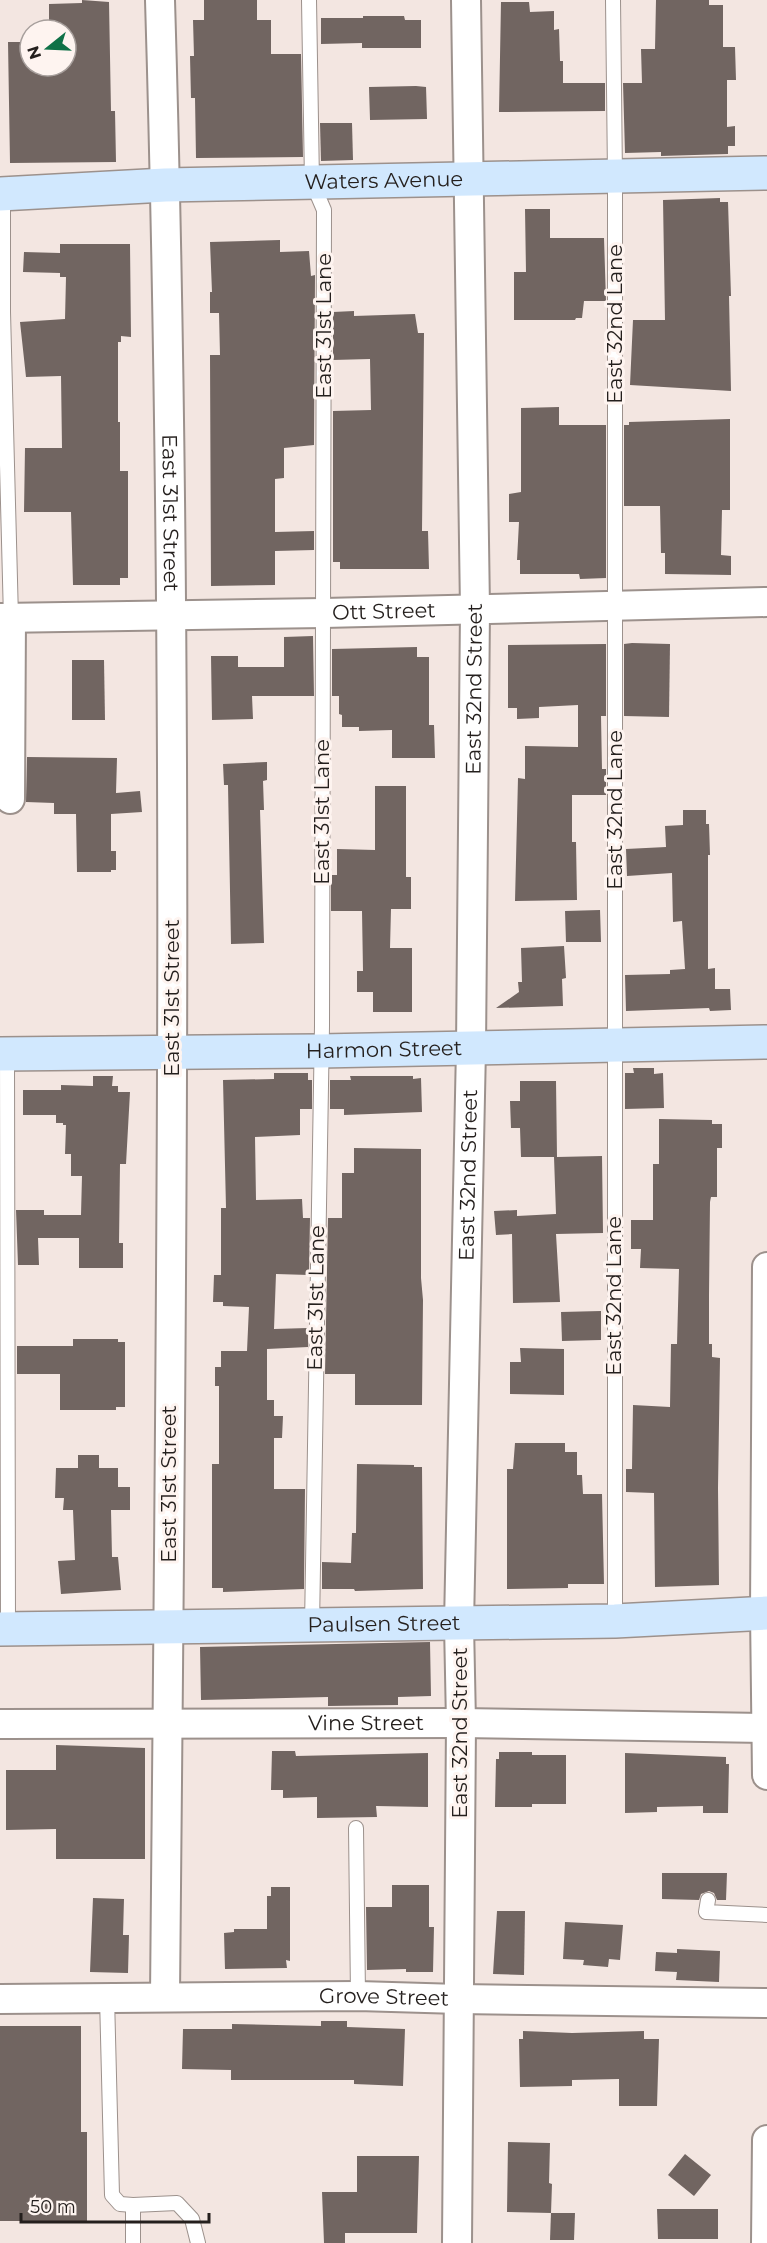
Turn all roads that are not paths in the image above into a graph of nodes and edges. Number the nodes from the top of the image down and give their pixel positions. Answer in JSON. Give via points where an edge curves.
{"nodes":[{"id":1,"x":160,"y":0,"type":"edge"},
{"id":2,"x":309,"y":0,"type":"edge"},
{"id":3,"x":466,"y":0,"type":"edge"},
{"id":4,"x":613,"y":0,"type":"edge"},
{"id":5,"x":767,"y":173,"type":"edge"},
{"id":6,"x":615,"y":176,"type":"junction"},
{"id":7,"x":467,"y":178,"type":"junction"},
{"id":8,"x":312,"y":182,"type":"junction"},
{"id":9,"x":165,"y":185,"type":"junction"},
{"id":10,"x":2,"y":194,"type":"edge"},
{"id":11,"x":767,"y":602,"type":"edge"},
{"id":12,"x":615,"y":606,"type":"junction"},
{"id":13,"x":475,"y":609,"type":"junction"},
{"id":14,"x":324,"y":613,"type":"junction"},
{"id":15,"x":171,"y":615,"type":"junction"},
{"id":16,"x":6,"y":618,"type":"edge"},
{"id":17,"x":10,"y":799,"type":"dead end"},
{"id":18,"x":767,"y":1042,"type":"edge"},
{"id":19,"x":614,"y":1045,"type":"junction"},
{"id":20,"x":471,"y":1048,"type":"junction"},
{"id":21,"x":320,"y":1051,"type":"junction"},
{"id":22,"x":172,"y":1052,"type":"junction"},
{"id":23,"x":3,"y":1054,"type":"edge"},
{"id":24,"x":767,"y":1267,"type":"edge"},
{"id":25,"x":766,"y":1613,"type":"edge"},
{"id":26,"x":615,"y":1621,"type":"junction"},
{"id":27,"x":459,"y":1623,"type":"junction"},
{"id":28,"x":169,"y":1626,"type":"junction"},
{"id":29,"x":312,"y":1626,"type":"junction"},
{"id":30,"x":4,"y":1629,"type":"edge"},
{"id":31,"x":461,"y":1723,"type":"junction"},
{"id":32,"x":0,"y":1724,"type":"edge"},
{"id":33,"x":167,"y":1724,"type":"junction"},
{"id":34,"x":767,"y":1728,"type":"edge"},
{"id":35,"x":767,"y":1775,"type":"edge"},
{"id":36,"x":356,"y":1828,"type":"dead end"},
{"id":37,"x":708,"y":1900,"type":"dead end"},
{"id":38,"x":767,"y":1915,"type":"edge"},
{"id":39,"x":165,"y":1996,"type":"junction"},
{"id":40,"x":358,"y":1996,"type":"junction"},
{"id":41,"x":107,"y":1997,"type":"junction"},
{"id":42,"x":0,"y":1999,"type":"edge"},
{"id":43,"x":459,"y":1999,"type":"junction"},
{"id":44,"x":767,"y":2003,"type":"edge"},
{"id":45,"x":767,"y":2140,"type":"edge"},
{"id":46,"x":133,"y":2205,"type":"junction"},
{"id":47,"x":134,"y":2243,"type":"edge"},
{"id":48,"x":198,"y":2243,"type":"edge"},
{"id":49,"x":457,"y":2243,"type":"edge"},
{"id":50,"x":766,"y":2243,"type":"edge"}],
"edges":[{"from":1,"to":9,"type":"street","name":"East 31st Street"},
{"from":2,"to":8,"type":"lane","name":"East 31st Lane"},
{"from":3,"to":7,"type":"street","name":"East 32nd Street"},
{"from":4,"to":6,"type":"lane","name":"East 32nd Lane"},
{"from":5,"to":6,"type":"main road","name":"Waters Avenue"},
{"from":6,"to":7,"type":"main road","name":"Waters Avenue"},
{"from":6,"to":12,"type":"lane","name":"East 32nd Lane"},
{"from":7,"to":8,"type":"main road","name":"Waters Avenue"},
{"from":7,"to":13,"type":"street","name":"East 32nd Street"},
{"from":8,"to":9,"type":"main road","name":"Waters Avenue"},
{"from":8,"to":14,"type":"lane","name":"East 31st Lane","via":[[324,210]]},
{"from":9,"to":10,"type":"main road","name":"Waters Avenue"},
{"from":9,"to":15,"type":"street","name":"East 31st Street"},
{"from":10,"to":16,"type":"lane"},
{"from":11,"to":12,"type":"street","name":"Ott Street"},
{"from":12,"to":13,"type":"street","name":"Ott Street"},
{"from":12,"to":19,"type":"lane","name":"East 32nd Lane"},
{"from":13,"to":14,"type":"street","name":"Ott Street"},
{"from":13,"to":20,"type":"street","name":"East 32nd Street"},
{"from":14,"to":15,"type":"street","name":"Ott Street"},
{"from":14,"to":21,"type":"lane","name":"East 31st Lane"},
{"from":15,"to":16,"type":"street","name":"Ott Street"},
{"from":15,"to":22,"type":"street","name":"East 31st Street"},
{"from":16,"to":17,"type":"street"},
{"from":18,"to":19,"type":"main road","name":"Harmon Street"},
{"from":19,"to":20,"type":"main road","name":"Harmon Street"},
{"from":19,"to":26,"type":"lane","name":"East 32nd Lane"},
{"from":20,"to":21,"type":"main road","name":"Harmon Street"},
{"from":20,"to":27,"type":"street","name":"East 32nd Street"},
{"from":21,"to":22,"type":"main road","name":"Harmon Street"},
{"from":21,"to":29,"type":"lane","name":"East 31st Lane"},
{"from":22,"to":23,"type":"main road","name":"Harmon Street"},
{"from":22,"to":28,"type":"street","name":"East 31st Street"},
{"from":23,"to":30,"type":"lane"},
{"from":24,"to":25,"type":"street"},
{"from":25,"to":26,"type":"main road","name":"Paulsen Street"},
{"from":25,"to":34,"type":"street"},
{"from":26,"to":27,"type":"main road","name":"Paulsen Street"},
{"from":27,"to":29,"type":"main road","name":"Paulsen Street"},
{"from":27,"to":31,"type":"street","name":"East 32nd Street"},
{"from":28,"to":29,"type":"main road","name":"Paulsen Street"},
{"from":28,"to":30,"type":"main road","name":"Paulsen Street"},
{"from":28,"to":33,"type":"street","name":"East 31st Street"},
{"from":31,"to":33,"type":"street","name":"Vine Street"},
{"from":31,"to":34,"type":"street","name":"Vine Street"},
{"from":31,"to":43,"type":"street","name":"East 32nd Street"},
{"from":32,"to":33,"type":"street","name":"Vine Street"},
{"from":33,"to":39,"type":"street","name":"East 31st Street"},
{"from":34,"to":35,"type":"street"},
{"from":36,"to":40,"type":"lane"},
{"from":37,"to":38,"type":"lane","via":[[706,1912]]},
{"from":39,"to":40,"type":"street","name":"Grove Street"},
{"from":39,"to":41,"type":"street","name":"Grove Street"},
{"from":40,"to":43,"type":"street","name":"Grove Street"},
{"from":41,"to":42,"type":"street","name":"Grove Street"},
{"from":41,"to":46,"type":"lane","via":[[112,2195],[120,2204]]},
{"from":43,"to":44,"type":"street","name":"Grove Street"},
{"from":43,"to":49,"type":"street","name":"East 32nd Street"},
{"from":45,"to":50,"type":"street"},
{"from":46,"to":47,"type":"lane"},
{"from":46,"to":48,"type":"lane","via":[[177,2203],[192,2219]]}]}
